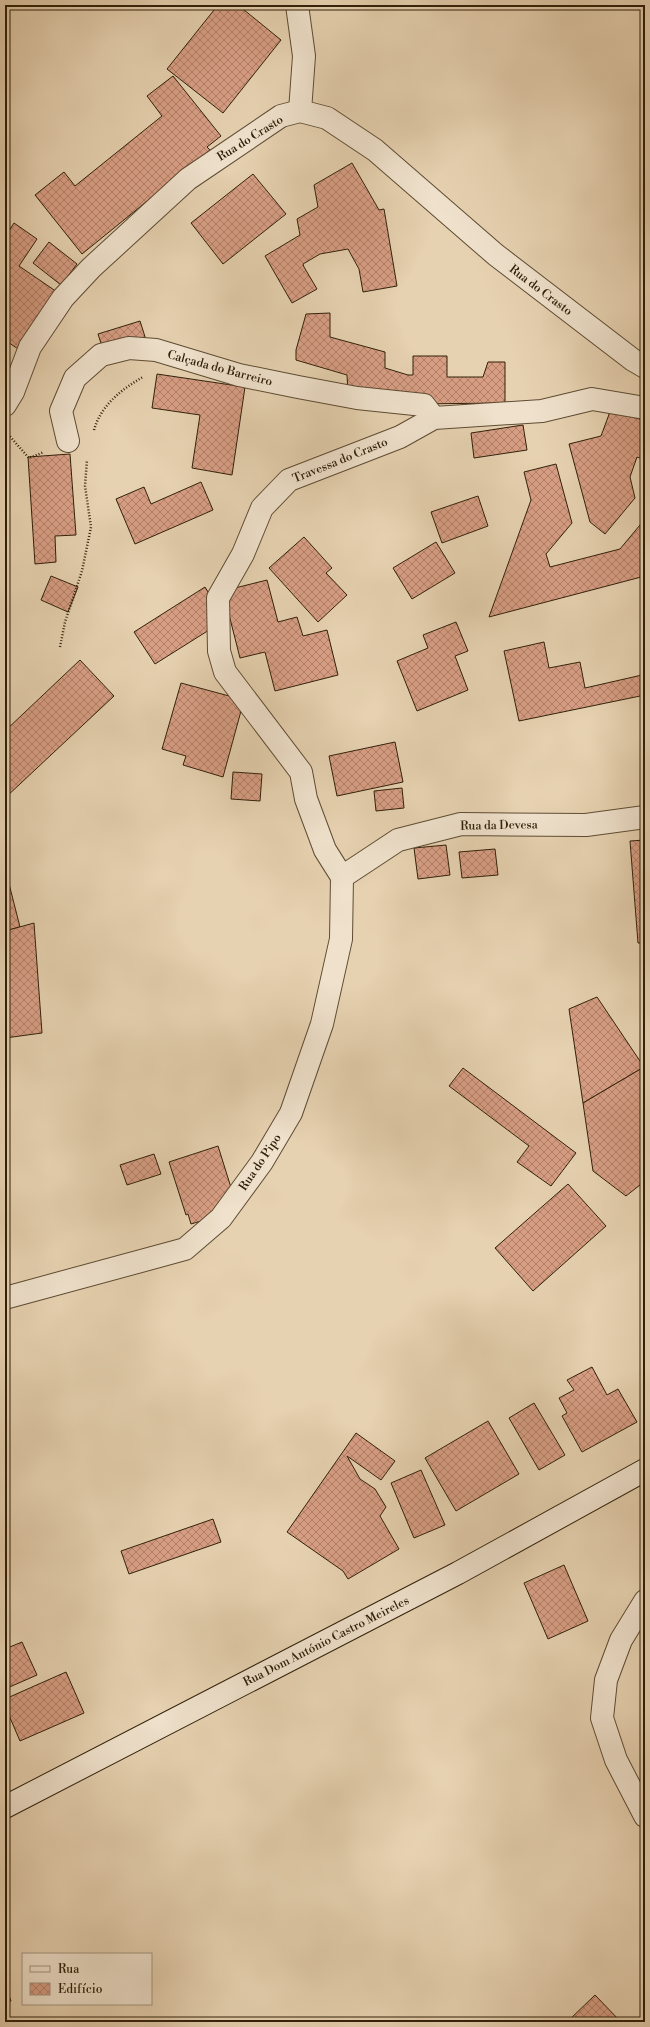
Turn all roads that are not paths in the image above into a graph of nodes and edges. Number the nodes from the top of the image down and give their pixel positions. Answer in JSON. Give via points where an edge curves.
{"nodes":[{"id":1,"x":297,"y":5,"type":"edge"},
{"id":2,"x":300,"y":111,"type":"junction"},
{"id":3,"x":645,"y":367,"type":"edge"},
{"id":4,"x":5,"y":405,"type":"edge"},
{"id":5,"x":645,"y":408,"type":"edge"},
{"id":6,"x":434,"y":418,"type":"junction"},
{"id":7,"x":68,"y":441,"type":"road end"},
{"id":8,"x":645,"y":817,"type":"edge"},
{"id":9,"x":342,"y":876,"type":"junction"},
{"id":10,"x":5,"y":1298,"type":"edge"},
{"id":11,"x":645,"y":1470,"type":"edge"},
{"id":12,"x":645,"y":1601,"type":"edge"},
{"id":13,"x":5,"y":1807,"type":"edge"},
{"id":14,"x":645,"y":1816,"type":"edge"}],
"edges":[{"from":1,"to":2,"type":"street","via":[[304,56]]},
{"from":2,"to":3,"type":"street","name":"Rua do Crasto","via":[[327,118],[375,150],[496,256]]},
{"from":2,"to":4,"type":"street","name":"Rua do Crasto","via":[[281,116],[188,178],[91,268],[63,298],[30,347],[13,392]]},
{"from":5,"to":6,"type":"street","name":"Travessa do Crasto","via":[[592,399],[542,411]]},
{"from":6,"to":7,"type":"street","name":"Calçada do Barreiro","via":[[424,405],[357,398],[239,376],[156,350],[129,348],[101,355],[75,378],[62,411]]},
{"from":6,"to":9,"type":"street","name":"Travessa do Crasto","via":[[400,437],[289,480],[262,508],[243,554],[218,598],[219,651],[225,672],[301,772],[306,799],[325,850]]},
{"from":8,"to":9,"type":"street","name":"Rua da Devesa","via":[[586,825],[460,824],[398,840]]},
{"from":9,"to":10,"type":"street","name":"Rua do Pipo","via":[[341,939],[322,1024],[292,1112],[262,1162],[221,1218],[185,1249]]},
{"from":11,"to":13,"type":"street","name":"Rua Dom António Castro Meireles","via":[[458,1573]]},
{"from":12,"to":14,"type":"street","via":[[620,1640],[606,1680],[602,1718],[616,1760]]}]}
